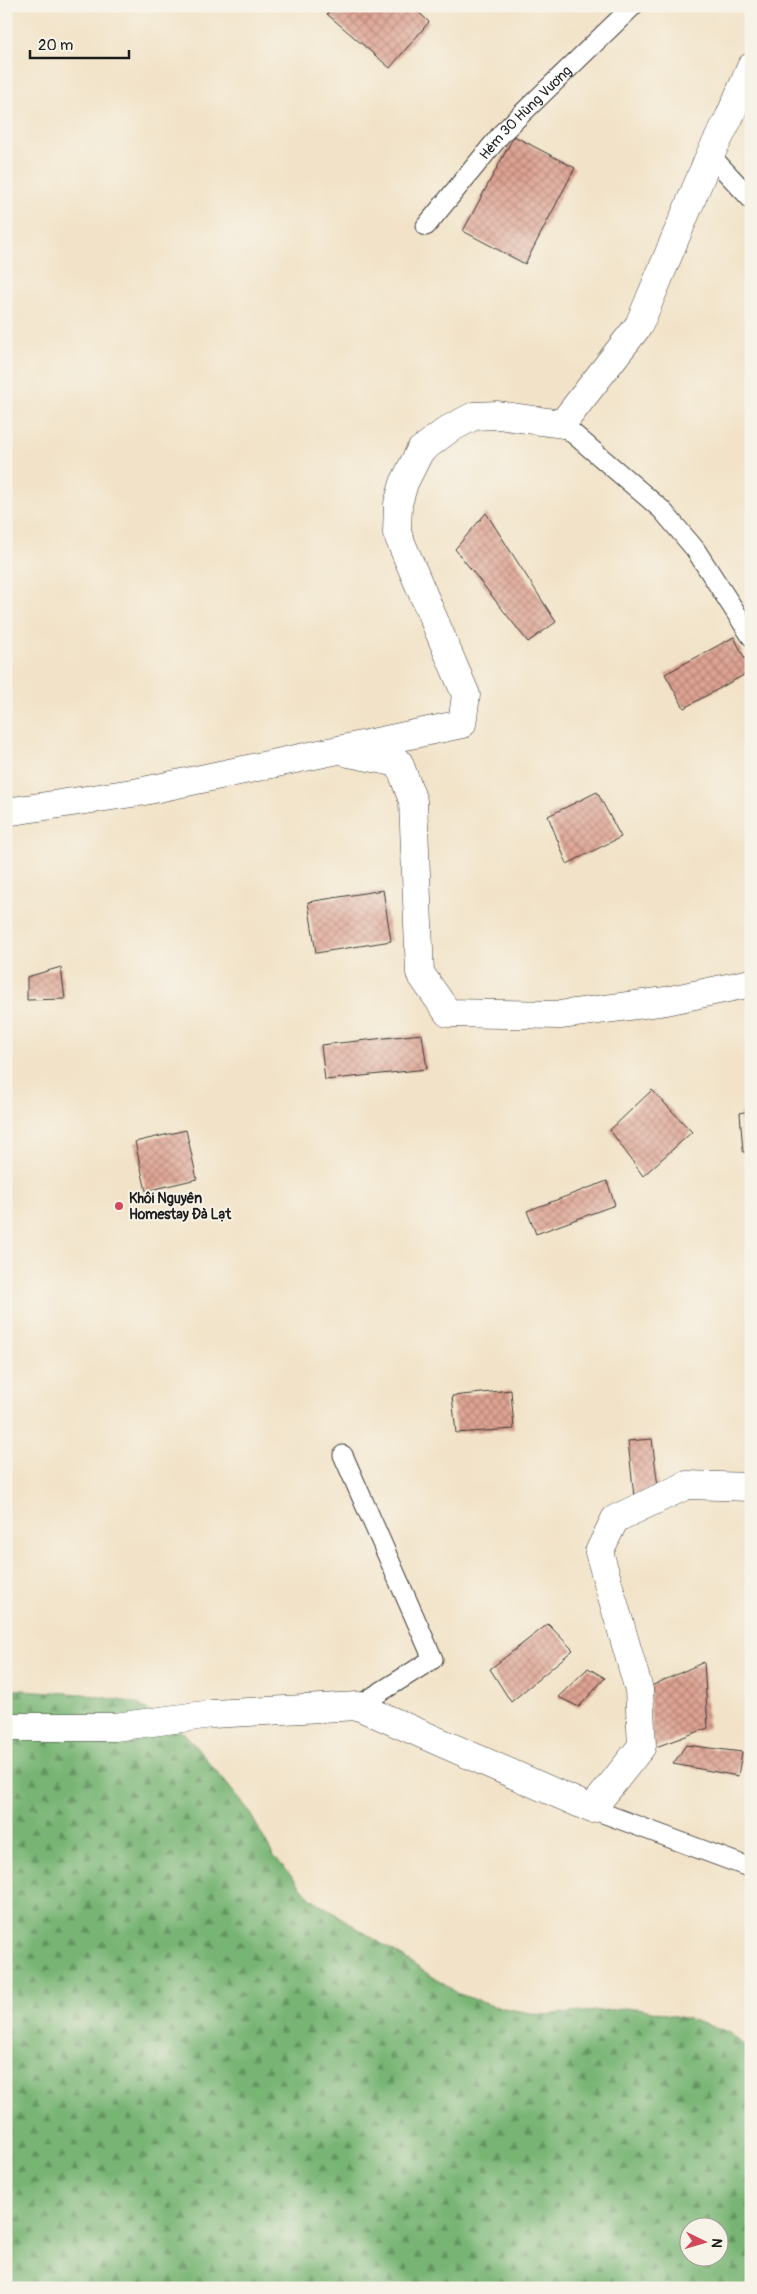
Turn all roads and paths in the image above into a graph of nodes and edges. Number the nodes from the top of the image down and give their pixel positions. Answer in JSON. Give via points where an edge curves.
{"nodes":[{"id":1,"x":633,"y":6,"type":"edge"},
{"id":2,"x":751,"y":67,"type":"edge"},
{"id":3,"x":710,"y":155,"type":"junction"},
{"id":4,"x":751,"y":199,"type":"edge"},
{"id":5,"x":426,"y":226,"type":"dead end"},
{"id":6,"x":562,"y":424,"type":"junction"},
{"id":7,"x":751,"y":636,"type":"edge"},
{"id":8,"x":336,"y":751,"type":"junction"},
{"id":9,"x":6,"y":812,"type":"edge"},
{"id":10,"x":751,"y":983,"type":"edge"},
{"id":11,"x":343,"y":1455,"type":"dead end"},
{"id":12,"x":751,"y":1487,"type":"edge"},
{"id":13,"x":358,"y":1706,"type":"junction"},
{"id":14,"x":6,"y":1727,"type":"edge"},
{"id":15,"x":592,"y":1809,"type":"junction"},
{"id":16,"x":751,"y":1868,"type":"edge"}],
"edges":[{"from":1,"to":5,"type":"lane","name":"Hẻm 30 Hùng Vương","via":[[503,132]]},
{"from":2,"to":3,"type":"street"},
{"from":3,"to":4,"type":"lane"},
{"from":3,"to":6,"type":"street","via":[[639,326]]},
{"from":6,"to":7,"type":"lane","via":[[662,510],[695,549]]},
{"from":6,"to":8,"type":"street","via":[[498,415],[474,416],[449,428],[420,451],[404,483],[398,504],[397,533],[466,695],[462,724]]},
{"from":8,"to":9,"type":"street","via":[[139,792]]},
{"from":8,"to":10,"type":"street","via":[[399,763],[413,800],[420,972],[448,1013],[560,1015],[666,1000]]},
{"from":11,"to":13,"type":"lane","via":[[433,1659]]},
{"from":12,"to":15,"type":"street","via":[[687,1485],[615,1519],[599,1552],[639,1690],[642,1746]]},
{"from":13,"to":14,"type":"street","via":[[212,1714],[115,1727]]},
{"from":13,"to":15,"type":"street"},
{"from":15,"to":16,"type":"lane"}]}
